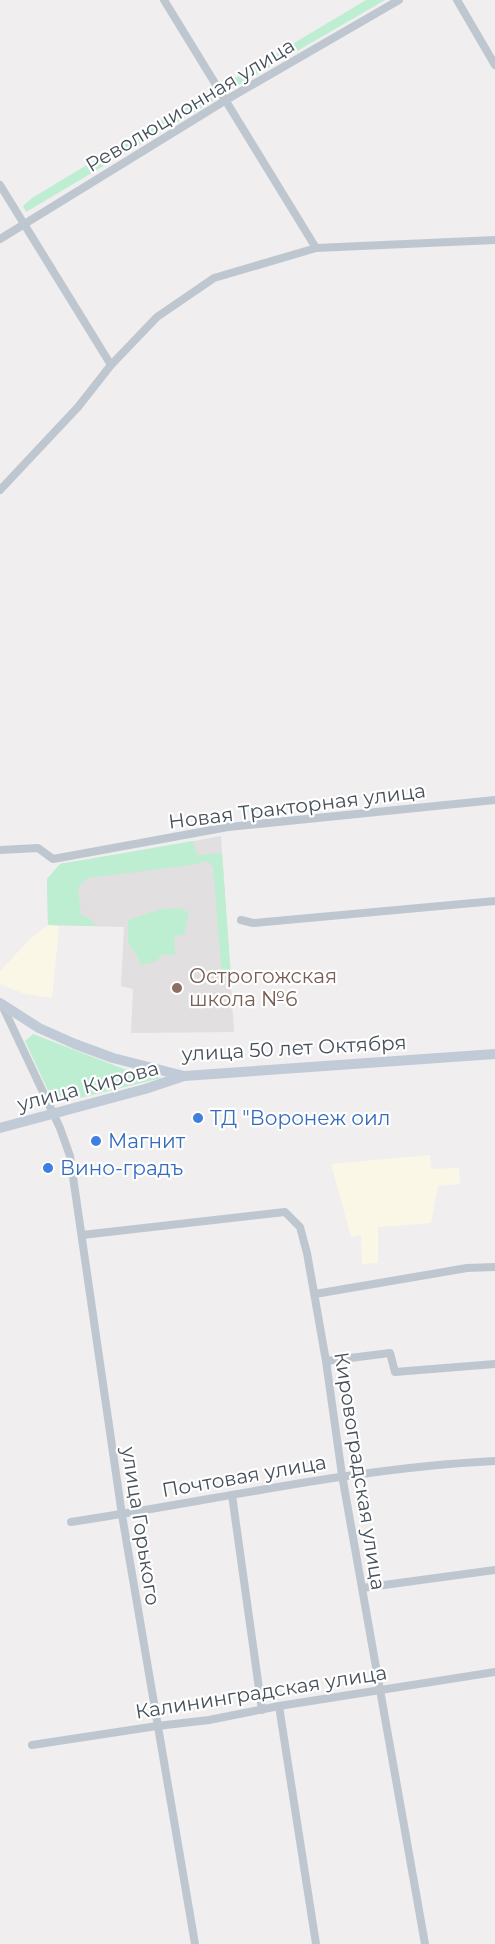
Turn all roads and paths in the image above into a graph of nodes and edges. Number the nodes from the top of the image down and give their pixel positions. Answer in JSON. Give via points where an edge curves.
{"nodes":[{"id":1,"x":164,"y":0,"type":"edge"},
{"id":2,"x":399,"y":0,"type":"edge"},
{"id":3,"x":457,"y":0,"type":"edge"},
{"id":4,"x":495,"y":65,"type":"edge"},
{"id":5,"x":226,"y":100,"type":"junction"},
{"id":6,"x":0,"y":185,"type":"edge"},
{"id":7,"x":24,"y":225,"type":"junction"},
{"id":8,"x":0,"y":239,"type":"edge"},
{"id":9,"x":495,"y":240,"type":"edge"},
{"id":10,"x":316,"y":248,"type":"junction"},
{"id":11,"x":111,"y":364,"type":"junction"},
{"id":12,"x":0,"y":490,"type":"edge"},
{"id":13,"x":495,"y":800,"type":"edge"},
{"id":14,"x":0,"y":850,"type":"edge"},
{"id":15,"x":495,"y":902,"type":"edge"},
{"id":16,"x":241,"y":920,"type":"dead end"},
{"id":17,"x":1,"y":1004,"type":"edge"},
{"id":18,"x":495,"y":1054,"type":"edge"},
{"id":19,"x":184,"y":1076,"type":"junction"},
{"id":20,"x":52,"y":1114,"type":"junction"},
{"id":21,"x":0,"y":1128,"type":"edge"},
{"id":22,"x":82,"y":1235,"type":"junction"},
{"id":23,"x":495,"y":1267,"type":"edge"},
{"id":24,"x":315,"y":1294,"type":"junction"},
{"id":25,"x":326,"y":1361,"type":"junction"},
{"id":26,"x":495,"y":1364,"type":"edge"},
{"id":27,"x":495,"y":1461,"type":"edge"},
{"id":28,"x":342,"y":1475,"type":"junction"},
{"id":29,"x":232,"y":1495,"type":"junction"},
{"id":30,"x":122,"y":1515,"type":"junction"},
{"id":31,"x":70,"y":1522,"type":"dead end"},
{"id":32,"x":495,"y":1570,"type":"edge"},
{"id":33,"x":362,"y":1588,"type":"junction"},
{"id":34,"x":495,"y":1672,"type":"edge"},
{"id":35,"x":379,"y":1690,"type":"junction"},
{"id":36,"x":279,"y":1706,"type":"junction"},
{"id":37,"x":262,"y":1710,"type":"junction"},
{"id":38,"x":158,"y":1726,"type":"junction"},
{"id":39,"x":33,"y":1744,"type":"dead end"},
{"id":40,"x":195,"y":1944,"type":"edge"},
{"id":41,"x":316,"y":1944,"type":"edge"},
{"id":42,"x":425,"y":1944,"type":"edge"}],
"edges":[{"from":1,"to":5,"type":"street"},
{"from":2,"to":5,"type":"street","name":"Революционная улица"},
{"from":3,"to":4,"type":"street"},
{"from":5,"to":7,"type":"street","name":"Революционная улица"},
{"from":5,"to":10,"type":"street"},
{"from":6,"to":7,"type":"street"},
{"from":7,"to":8,"type":"street","name":"Революционная улица"},
{"from":7,"to":11,"type":"street"},
{"from":9,"to":10,"type":"street"},
{"from":10,"to":11,"type":"street","via":[[214,278],[157,317]]},
{"from":11,"to":12,"type":"street","via":[[78,407]]},
{"from":13,"to":14,"type":"street","name":"Новая Тракторная улица","via":[[228,827],[53,859],[38,849]]},
{"from":15,"to":16,"type":"street","via":[[253,923]]},
{"from":17,"to":19,"type":"main road","name":"улица 50 лет Октября","via":[[39,1028],[75,1044]]},
{"from":17,"to":20,"type":"street","name":"улица 50 лет Октября"},
{"from":18,"to":19,"type":"main road","name":"улица 50 лет Октября"},
{"from":19,"to":20,"type":"main road","name":"улица Кирова"},
{"from":20,"to":21,"type":"main road","name":"улица Кирова"},
{"from":20,"to":22,"type":"street","name":"улица Горького","via":[[70,1156]]},
{"from":22,"to":24,"type":"street","name":"Кировоградская улица","via":[[285,1212],[300,1227]]},
{"from":22,"to":30,"type":"street","name":"улица Горького"},
{"from":23,"to":24,"type":"street","via":[[467,1268]]},
{"from":24,"to":25,"type":"street","name":"Кировоградская улица"},
{"from":25,"to":26,"type":"street","via":[[390,1353],[395,1372]]},
{"from":25,"to":28,"type":"street","name":"Кировоградская улица"},
{"from":27,"to":28,"type":"street","name":"Почтовая улица"},
{"from":28,"to":29,"type":"street","name":"Почтовая улица"},
{"from":28,"to":33,"type":"street","name":"Кировоградская улица"},
{"from":29,"to":30,"type":"street","name":"Почтовая улица"},
{"from":29,"to":37,"type":"street"},
{"from":30,"to":31,"type":"street","name":"Почтовая улица"},
{"from":30,"to":38,"type":"street","name":"улица Горького"},
{"from":32,"to":33,"type":"street"},
{"from":33,"to":35,"type":"street","name":"Кировоградская улица"},
{"from":34,"to":35,"type":"street","name":"Калининградская улица"},
{"from":35,"to":36,"type":"street","name":"Калининградская улица"},
{"from":35,"to":42,"type":"street","name":"Кировоградская улица"},
{"from":36,"to":37,"type":"street","name":"Калининградская улица"},
{"from":36,"to":41,"type":"street"},
{"from":37,"to":38,"type":"street","name":"Калининградская улица"},
{"from":38,"to":39,"type":"street","name":"Калининградская улица"},
{"from":38,"to":40,"type":"street","name":"улица Горького"}]}
